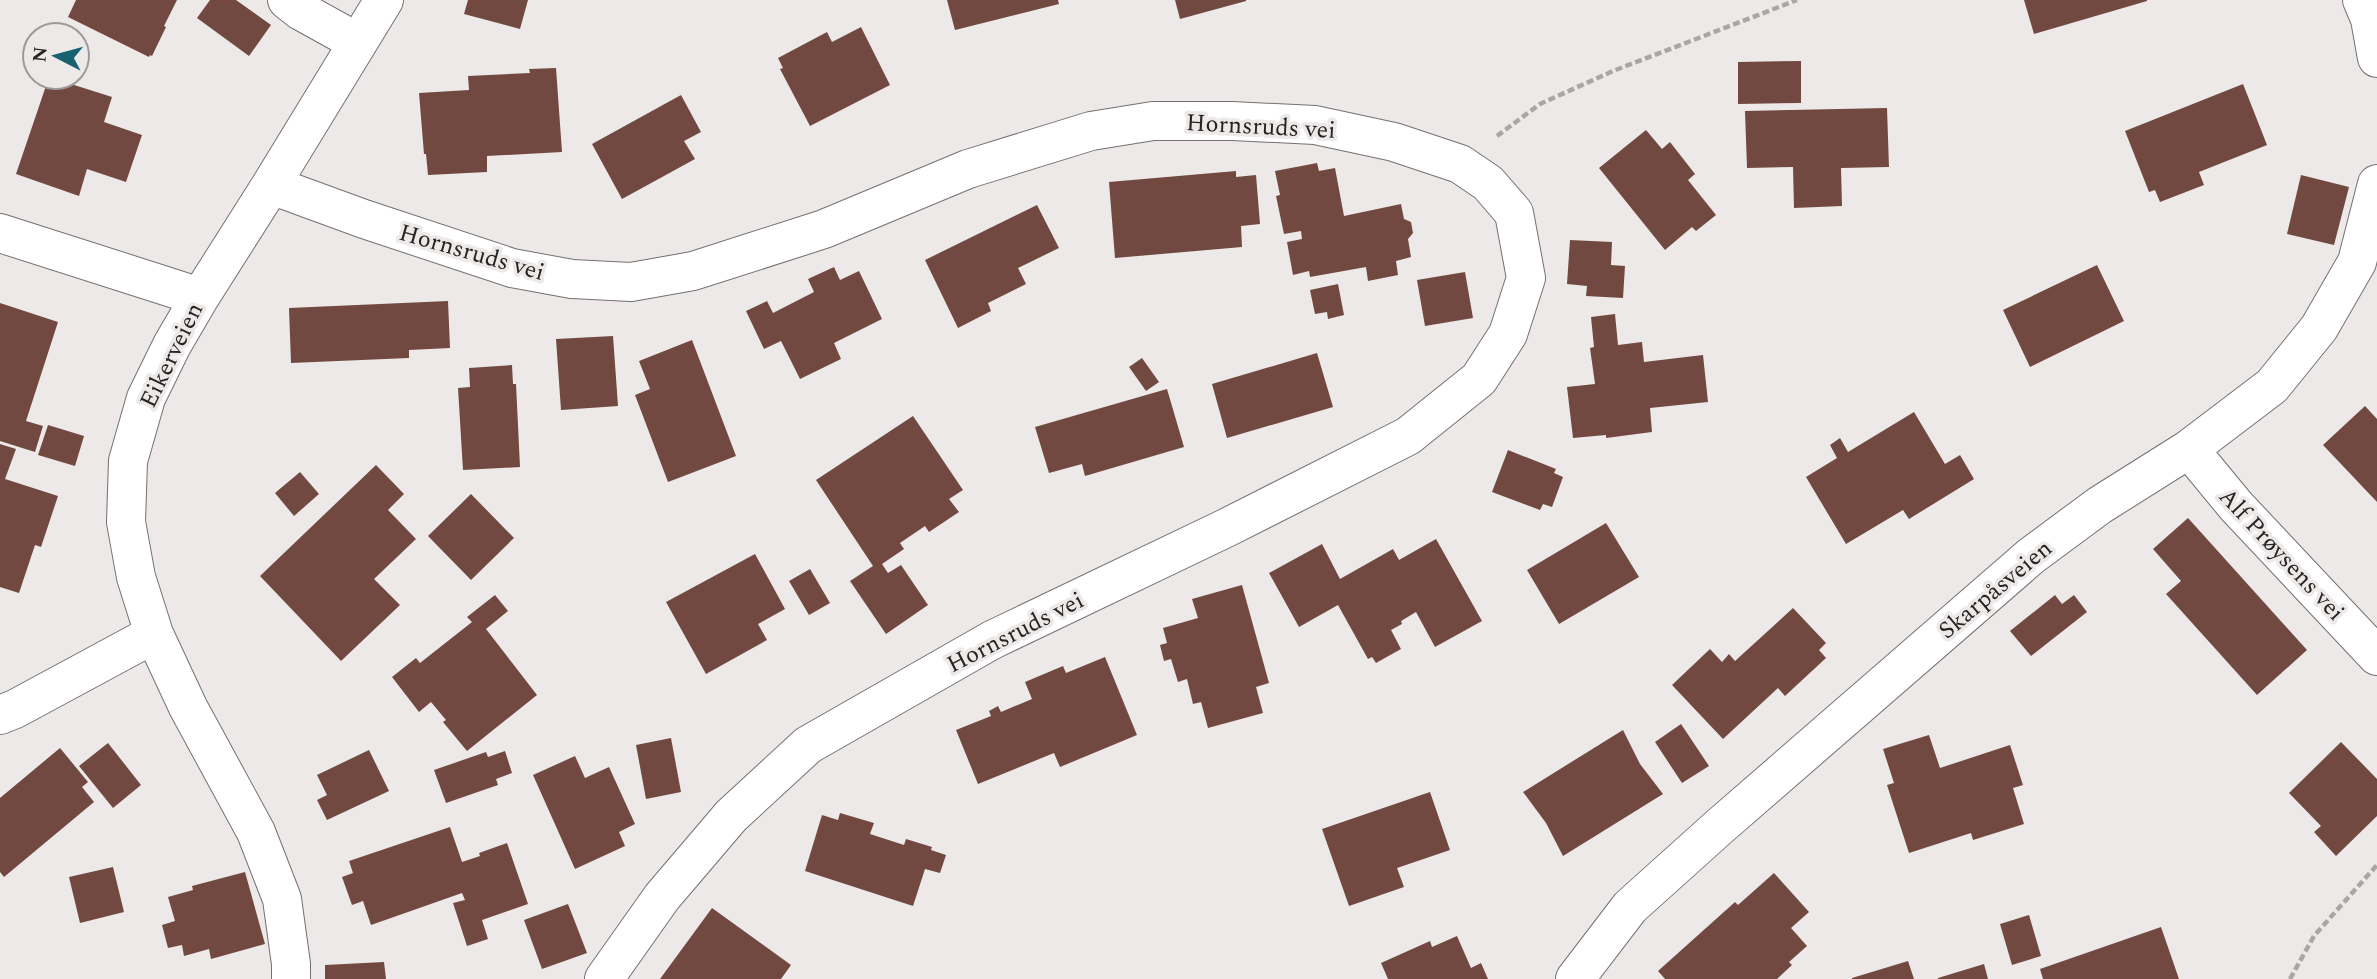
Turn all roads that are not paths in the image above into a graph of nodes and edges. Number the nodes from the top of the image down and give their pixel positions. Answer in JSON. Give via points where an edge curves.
{"nodes":[{"id":1,"x":287,"y":0,"type":"edge"},
{"id":2,"x":384,"y":0,"type":"edge"},
{"id":3,"x":2362,"y":0,"type":"edge"},
{"id":4,"x":357,"y":43,"type":"junction"},
{"id":5,"x":2377,"y":58,"type":"edge"},
{"id":6,"x":2377,"y":184,"type":"edge"},
{"id":7,"x":271,"y":185,"type":"junction"},
{"id":8,"x":0,"y":233,"type":"edge"},
{"id":9,"x":200,"y":297,"type":"junction"},
{"id":10,"x":2189,"y":449,"type":"junction"},
{"id":11,"x":154,"y":634,"type":"junction"},
{"id":12,"x":2377,"y":656,"type":"edge"},
{"id":13,"x":0,"y":715,"type":"edge"},
{"id":14,"x":291,"y":979,"type":"edge"},
{"id":15,"x":604,"y":979,"type":"edge"},
{"id":16,"x":1575,"y":979,"type":"edge"}],
"edges":[{"from":1,"to":4,"type":"street"},
{"from":2,"to":4,"type":"street","name":"Eikerveien"},
{"from":3,"to":5,"type":"street"},
{"from":4,"to":7,"type":"street","name":"Eikerveien"},
{"from":6,"to":10,"type":"street","name":"Skarpåsveien","via":[[2357,262],[2319,328],[2273,386]]},
{"from":7,"to":9,"type":"street","name":"Eikerveien"},
{"from":7,"to":15,"type":"street","name":"Hornsruds vei","via":[[512,268],[572,279],[631,282],[693,271],[824,229],[968,169],[1091,131],[1153,121],[1315,125],[1394,142],[1460,164],[1488,183],[1514,213],[1526,278],[1508,334],[1479,379],[1408,436],[992,640],[808,745],[731,816],[662,897]]},
{"from":8,"to":9,"type":"street"},
{"from":9,"to":11,"type":"street","name":"Eikerveien","via":[[145,398],[128,461],[126,522],[136,577]]},
{"from":10,"to":12,"type":"street","name":"Alf Prøysens vei","via":[[2235,506]]},
{"from":10,"to":16,"type":"street","name":"Skarpåsveien","via":[[2100,505],[2031,556],[1630,907]]},
{"from":11,"to":13,"type":"street"},
{"from":11,"to":14,"type":"street","name":"Eikerveien","via":[[256,832],[282,899]]}]}
